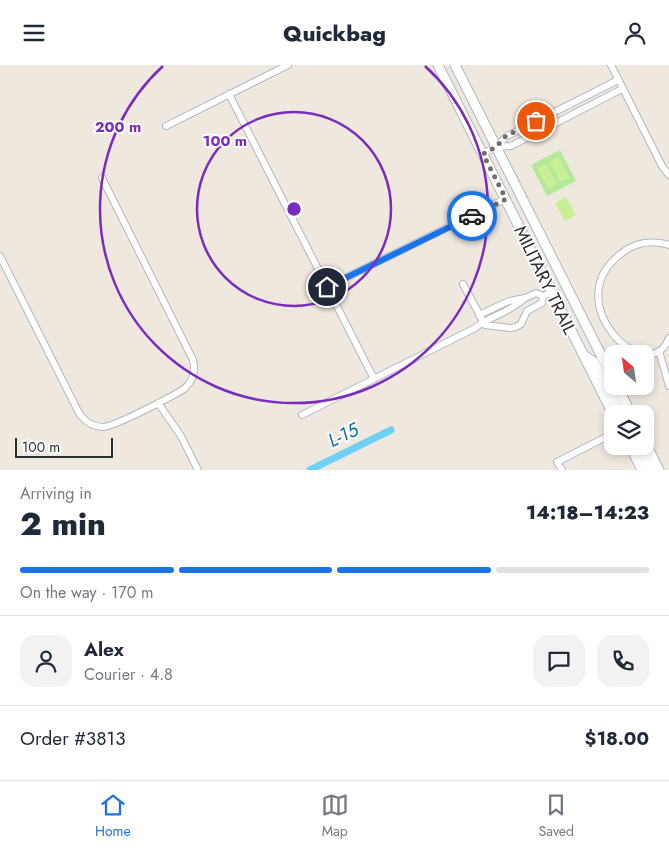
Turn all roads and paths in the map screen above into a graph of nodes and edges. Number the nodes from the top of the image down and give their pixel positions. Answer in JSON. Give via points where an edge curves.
{"nodes":[{"id":1,"x":288,"y":65,"type":"edge"},
{"id":2,"x":438,"y":65,"type":"edge"},
{"id":3,"x":455,"y":65,"type":"edge"},
{"id":4,"x":611,"y":65,"type":"edge"},
{"id":5,"x":618,"y":80,"type":"junction"},
{"id":6,"x":622,"y":89,"type":"junction"},
{"id":7,"x":229,"y":94,"type":"junction"},
{"id":8,"x":166,"y":126,"type":"dead end"},
{"id":9,"x":496,"y":147,"type":"junction"},
{"id":10,"x":483,"y":154,"type":"junction"},
{"id":11,"x":669,"y":175,"type":"edge"},
{"id":12,"x":102,"y":178,"type":"dead end"},
{"id":13,"x":506,"y":199,"type":"junction"},
{"id":14,"x":669,"y":244,"type":"edge"},
{"id":15,"x":0,"y":256,"type":"edge"},
{"id":16,"x":463,"y":283,"type":"dead end"},
{"id":17,"x":327,"y":287,"type":"junction"},
{"id":18,"x":547,"y":294,"type":"junction"},
{"id":19,"x":497,"y":311,"type":"junction"},
{"id":20,"x":481,"y":318,"type":"junction"},
{"id":21,"x":500,"y":327,"type":"junction"},
{"id":22,"x":669,"y":338,"type":"edge"},
{"id":23,"x":659,"y":351,"type":"junction"},
{"id":24,"x":583,"y":354,"type":"junction"},
{"id":25,"x":604,"y":361,"type":"edge"},
{"id":26,"x":374,"y":379,"type":"junction"},
{"id":27,"x":669,"y":386,"type":"edge"},
{"id":28,"x":158,"y":403,"type":"junction"},
{"id":29,"x":609,"y":405,"type":"edge"},
{"id":30,"x":616,"y":405,"type":"edge"},
{"id":31,"x":302,"y":415,"type":"dead end"},
{"id":32,"x":604,"y":438,"type":"edge"},
{"id":33,"x":634,"y":455,"type":"edge"},
{"id":34,"x":644,"y":455,"type":"edge"},
{"id":35,"x":652,"y":455,"type":"edge"},
{"id":36,"x":198,"y":470,"type":"edge"},
{"id":37,"x":562,"y":470,"type":"edge"},
{"id":38,"x":642,"y":470,"type":"edge"},
{"id":39,"x":652,"y":470,"type":"edge"},
{"id":40,"x":659,"y":470,"type":"edge"}],
"edges":[{"from":1,"to":7,"type":"street"},
{"from":2,"to":10,"type":"main road","name":"MILITARY TRAIL"},
{"from":3,"to":9,"type":"main road","name":"MILITARY TRAIL"},
{"from":4,"to":5,"type":"street"},
{"from":5,"to":6,"type":"street"},
{"from":5,"to":9,"type":"street","via":[[506,136]]},
{"from":6,"to":9,"type":"street","via":[[511,146]]},
{"from":6,"to":11,"type":"street"},
{"from":7,"to":8,"type":"street"},
{"from":7,"to":17,"type":"street"},
{"from":9,"to":10,"type":"street"},
{"from":9,"to":25,"type":"main road","name":"MILITARY TRAIL"},
{"from":10,"to":13,"type":"main road","name":"MILITARY TRAIL"},
{"from":12,"to":28,"type":"street","via":[[193,359],[194,374],[187,386]]},
{"from":13,"to":17,"type":"street"},
{"from":13,"to":18,"type":"main road","name":"MILITARY TRAIL"},
{"from":14,"to":23,"type":"street","via":[[647,242],[620,254],[603,276],[599,294],[605,325],[617,339],[641,353]]},
{"from":15,"to":28,"type":"street","via":[[83,419],[95,426],[109,426]]},
{"from":16,"to":20,"type":"street"},
{"from":17,"to":26,"type":"street"},
{"from":18,"to":19,"type":"street","via":[[536,293]]},
{"from":18,"to":21,"type":"street","via":[[542,303],[527,311],[516,327]]},
{"from":18,"to":24,"type":"main road","name":"MILITARY TRAIL"},
{"from":19,"to":20,"type":"street"},
{"from":19,"to":21,"type":"street"},
{"from":20,"to":21,"type":"street","via":[[484,325]]},
{"from":20,"to":26,"type":"street","via":[[474,328]]},
{"from":22,"to":23,"type":"street"},
{"from":23,"to":27,"type":"street"},
{"from":24,"to":29,"type":"main road","name":"MILITARY TRAIL"},
{"from":24,"to":30,"type":"main road","via":[[594,362]]},
{"from":26,"to":31,"type":"street"},
{"from":28,"to":36,"type":"street","via":[[181,436]]},
{"from":32,"to":37,"type":"street","via":[[558,461]]},
{"from":33,"to":38,"type":"main road"},
{"from":34,"to":39,"type":"main road"},
{"from":35,"to":40,"type":"main road"}]}
